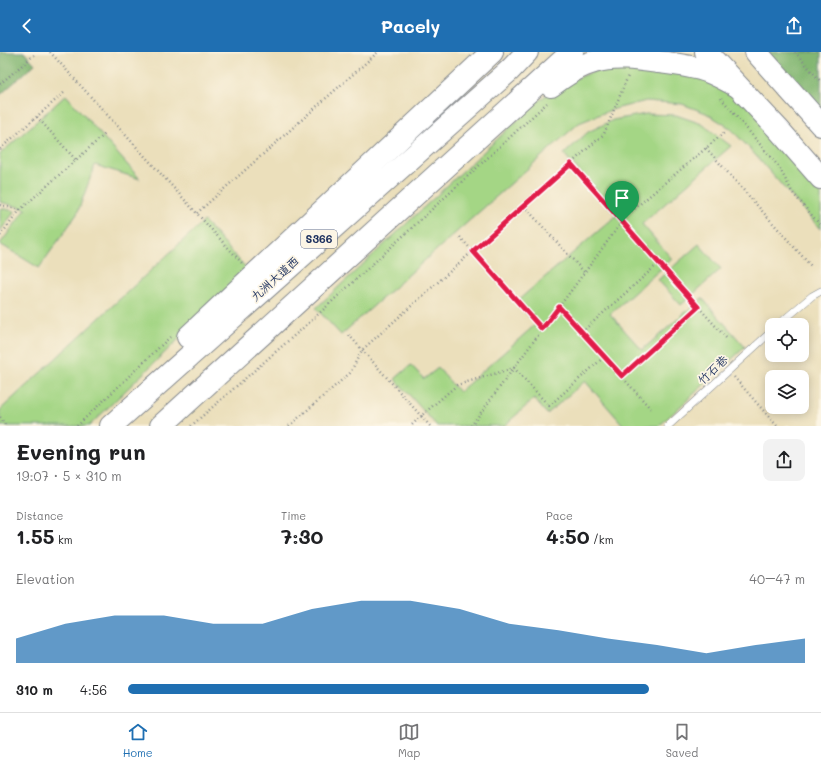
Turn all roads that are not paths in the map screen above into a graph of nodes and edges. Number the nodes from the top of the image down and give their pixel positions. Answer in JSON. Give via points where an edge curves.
{"nodes":[{"id":1,"x":492,"y":52,"type":"edge"},
{"id":2,"x":527,"y":52,"type":"edge"},
{"id":3,"x":552,"y":52,"type":"edge"},
{"id":4,"x":706,"y":52,"type":"edge"},
{"id":5,"x":756,"y":52,"type":"edge"},
{"id":6,"x":766,"y":52,"type":"edge"},
{"id":7,"x":577,"y":54,"type":"edge"},
{"id":8,"x":776,"y":74,"type":"junction"},
{"id":9,"x":727,"y":90,"type":"junction"},
{"id":10,"x":545,"y":97,"type":"junction"},
{"id":11,"x":805,"y":106,"type":"junction"},
{"id":12,"x":821,"y":125,"type":"edge"},
{"id":13,"x":780,"y":130,"type":"junction"},
{"id":14,"x":821,"y":178,"type":"edge"},
{"id":15,"x":821,"y":291,"type":"edge"},
{"id":16,"x":786,"y":318,"type":"edge"},
{"id":17,"x":765,"y":337,"type":"edge"},
{"id":18,"x":96,"y":426,"type":"edge"},
{"id":19,"x":111,"y":426,"type":"edge"},
{"id":20,"x":151,"y":426,"type":"edge"},
{"id":21,"x":161,"y":426,"type":"edge"},
{"id":22,"x":173,"y":426,"type":"edge"},
{"id":23,"x":668,"y":426,"type":"edge"}],
"edges":[{"from":1,"to":18,"type":"main road"},
{"from":2,"to":19,"type":"main road","name":"九洲大道西","number":"S366","via":[[510,70]]},
{"from":3,"to":20,"type":"main road","name":"九洲大道西","number":"S366","via":[[256,325]]},
{"from":4,"to":9,"type":"main road"},
{"from":5,"to":8,"type":"main road"},
{"from":6,"to":8,"type":"main road"},
{"from":7,"to":10,"type":"main road"},
{"from":7,"to":21,"type":"main road"},
{"from":8,"to":11,"type":"main road"},
{"from":9,"to":10,"type":"main road","via":[[722,77],[709,72],[680,65],[619,58],[592,62],[578,68],[565,75]]},
{"from":9,"to":13,"type":"main road"},
{"from":10,"to":22,"type":"main road"},
{"from":11,"to":12,"type":"main road"},
{"from":11,"to":13,"type":"main road"},
{"from":13,"to":14,"type":"main road"},
{"from":15,"to":16,"type":"lane"},
{"from":17,"to":23,"type":"lane","name":"竹石巷"}]}
